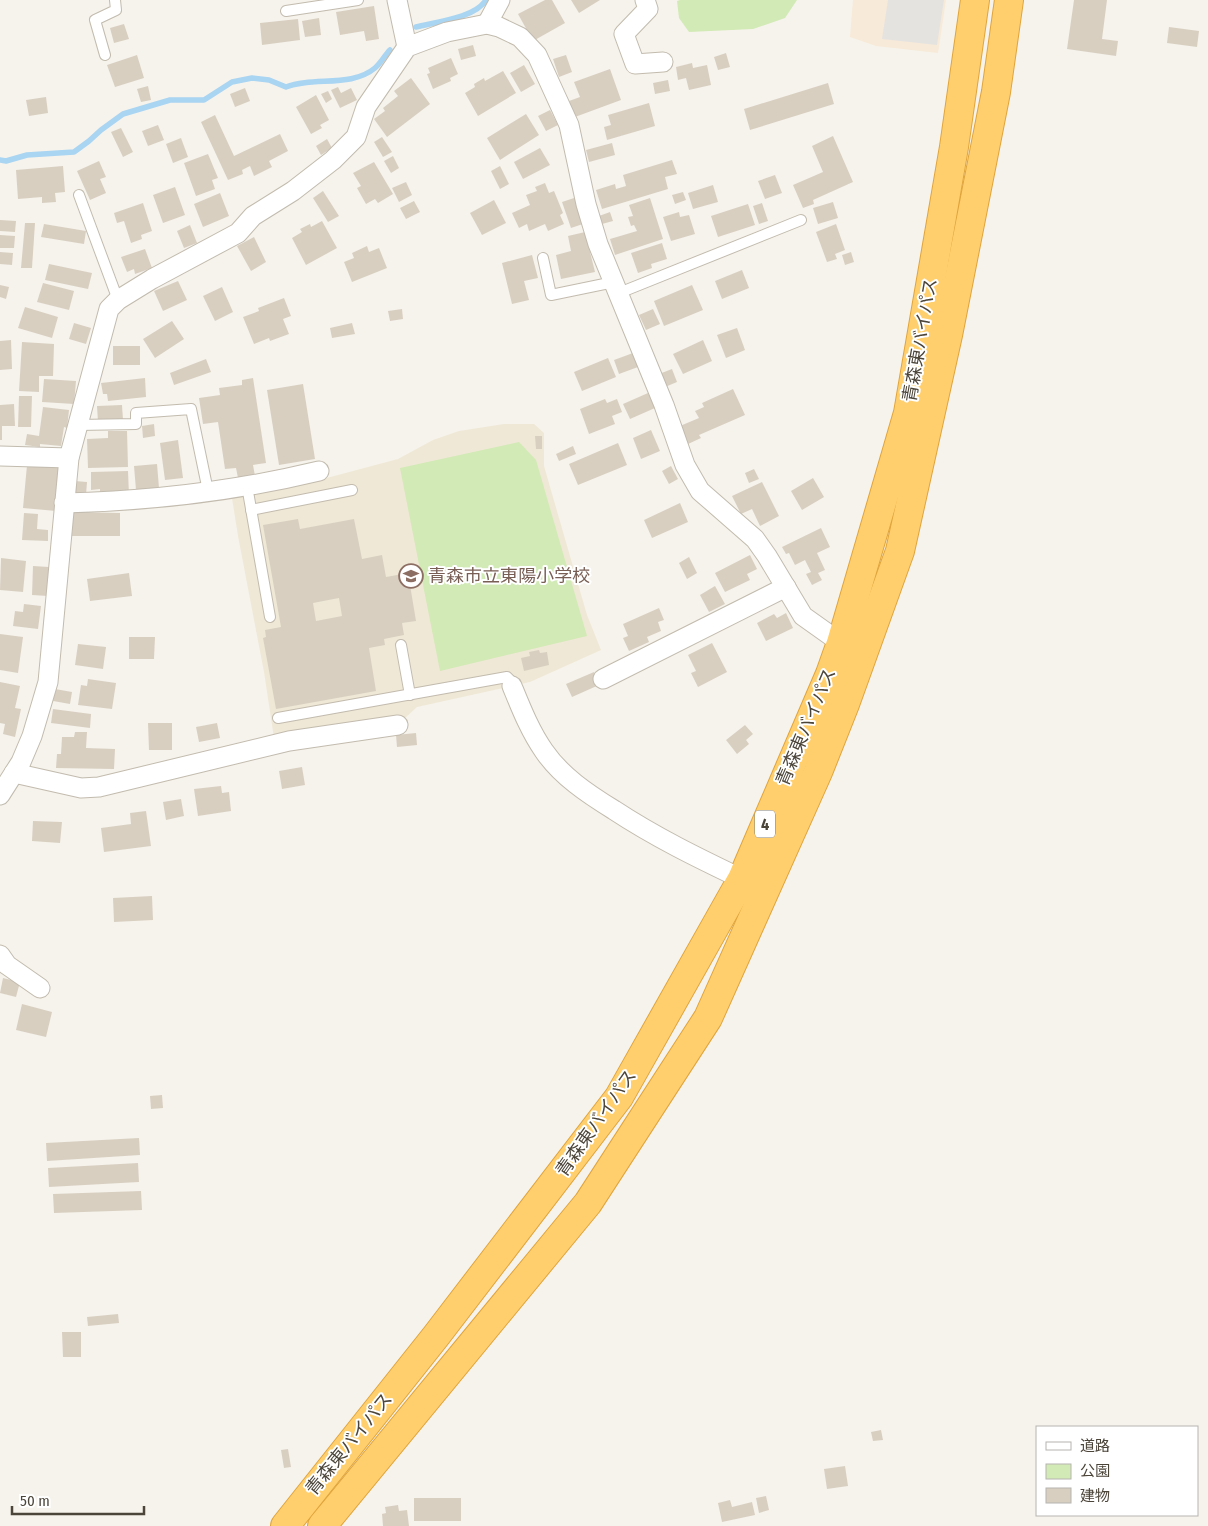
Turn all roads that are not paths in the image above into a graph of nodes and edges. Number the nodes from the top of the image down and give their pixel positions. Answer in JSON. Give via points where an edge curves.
{"nodes":[{"id":1,"x":114,"y":0,"type":"edge"},
{"id":2,"x":358,"y":0,"type":"edge"},
{"id":3,"x":397,"y":0,"type":"edge"},
{"id":4,"x":500,"y":0,"type":"edge"},
{"id":5,"x":645,"y":0,"type":"edge"},
{"id":6,"x":975,"y":0,"type":"edge"},
{"id":7,"x":1009,"y":0,"type":"edge"},
{"id":8,"x":286,"y":11,"type":"dead end"},
{"id":9,"x":487,"y":24,"type":"junction"},
{"id":10,"x":407,"y":47,"type":"junction"},
{"id":11,"x":105,"y":55,"type":"dead end"},
{"id":12,"x":663,"y":62,"type":"dead end"},
{"id":13,"x":79,"y":195,"type":"dead end"},
{"id":14,"x":801,"y":220,"type":"dead end"},
{"id":15,"x":543,"y":258,"type":"dead end"},
{"id":16,"x":617,"y":287,"type":"junction"},
{"id":17,"x":118,"y":300,"type":"junction"},
{"id":18,"x":77,"y":425,"type":"junction"},
{"id":19,"x":0,"y":456,"type":"edge"},
{"id":20,"x":69,"y":458,"type":"junction"},
{"id":21,"x":319,"y":471,"type":"dead end"},
{"id":22,"x":247,"y":486,"type":"junction"},
{"id":23,"x":352,"y":490,"type":"dead end"},
{"id":24,"x":208,"y":491,"type":"junction"},
{"id":25,"x":64,"y":504,"type":"junction"},
{"id":26,"x":252,"y":510,"type":"junction"},
{"id":27,"x":786,"y":587,"type":"junction"},
{"id":28,"x":270,"y":617,"type":"dead end"},
{"id":29,"x":841,"y":643,"type":"junction"},
{"id":30,"x":400,"y":645,"type":"dead end"},
{"id":31,"x":603,"y":679,"type":"dead end"},
{"id":32,"x":512,"y":686,"type":"joint"},
{"id":33,"x":410,"y":695,"type":"junction"},
{"id":34,"x":278,"y":718,"type":"dead end"},
{"id":35,"x":398,"y":725,"type":"dead end"},
{"id":36,"x":5,"y":784,"type":"edge"},
{"id":37,"x":742,"y":879,"type":"junction"},
{"id":38,"x":0,"y":956,"type":"edge"},
{"id":39,"x":40,"y":988,"type":"dead end"},
{"id":40,"x":301,"y":1520,"type":"edge"}],
"edges":[{"from":1,"to":11,"type":"lane","via":[[116,10],[95,20]]},
{"from":2,"to":8,"type":"lane"},
{"from":3,"to":10,"type":"street"},
{"from":4,"to":9,"type":"street"},
{"from":5,"to":12,"type":"street","via":[[648,9],[624,34],[635,64]]},
{"from":6,"to":29,"type":"highway","name":"青森東バイパス","number":"4","via":[[954,147],[908,413]]},
{"from":7,"to":40,"type":"highway","name":"青森東バイパス","number":"4","via":[[996,92],[948,335],[900,552],[821,764],[708,1018],[588,1203]]},
{"from":9,"to":10,"type":"street","via":[[447,32]]},
{"from":9,"to":16,"type":"street","via":[[520,37],[536,55],[569,125],[586,204],[598,244]]},
{"from":10,"to":17,"type":"street","via":[[366,106],[356,137],[333,160],[254,216],[238,233]]},
{"from":13,"to":17,"type":"lane"},
{"from":14,"to":16,"type":"lane"},
{"from":15,"to":16,"type":"lane","via":[[551,295]]},
{"from":16,"to":27,"type":"street","via":[[685,465],[700,491],[755,539]]},
{"from":17,"to":18,"type":"street","via":[[109,309]]},
{"from":18,"to":20,"type":"street"},
{"from":18,"to":24,"type":"lane","via":[[136,424],[136,413],[191,409]]},
{"from":19,"to":20,"type":"street"},
{"from":20,"to":25,"type":"street"},
{"from":21,"to":22,"type":"street"},
{"from":22,"to":24,"type":"street"},
{"from":22,"to":26,"type":"lane"},
{"from":23,"to":26,"type":"lane"},
{"from":24,"to":25,"type":"street"},
{"from":25,"to":36,"type":"street","via":[[48,682],[32,736],[21,762]]},
{"from":26,"to":28,"type":"lane"},
{"from":27,"to":29,"type":"street","via":[[803,616]]},
{"from":27,"to":31,"type":"street"},
{"from":29,"to":37,"type":"highway","name":"青森東バイパス","number":"4"},
{"from":30,"to":33,"type":"lane"},
{"from":32,"to":33,"type":"lane","via":[[507,677]]},
{"from":32,"to":37,"type":"street","via":[[534,736],[544,752],[570,779],[605,805],[669,844]]},
{"from":33,"to":34,"type":"lane"},
{"from":35,"to":36,"type":"street","via":[[289,741],[99,787]]},
{"from":37,"to":40,"type":"highway","name":"青森東バイパス","number":"4","via":[[619,1097],[436,1336]]},
{"from":38,"to":39,"type":"street","via":[[7,966]]}]}
